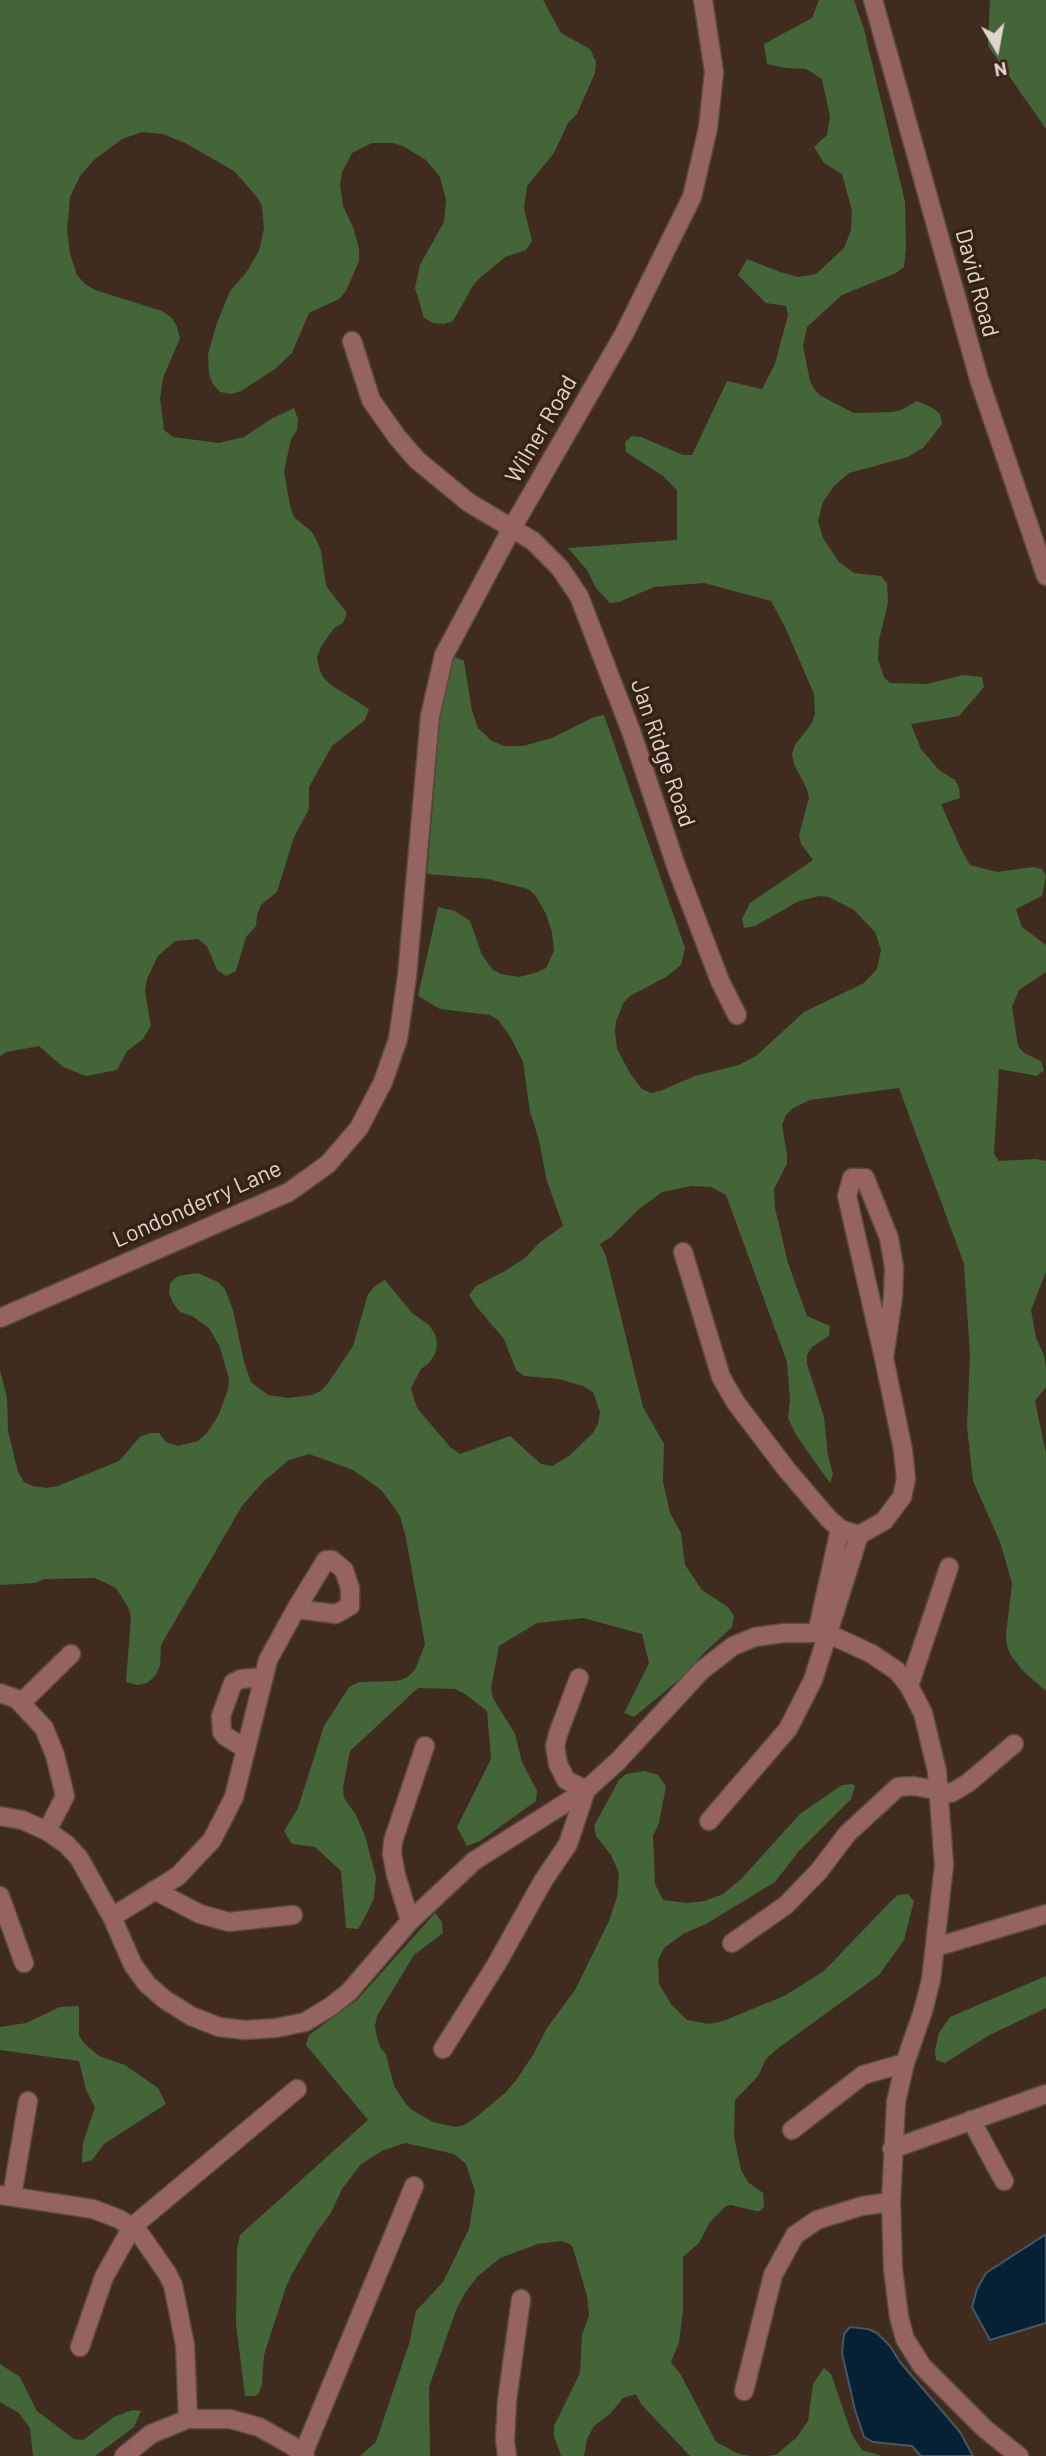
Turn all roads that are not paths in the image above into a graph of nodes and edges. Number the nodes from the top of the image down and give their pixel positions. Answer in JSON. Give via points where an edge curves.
{"nodes":[{"id":1,"x":703,"y":0,"type":"edge"},
{"id":2,"x":873,"y":0,"type":"edge"},
{"id":3,"x":352,"y":341,"type":"dead end"},
{"id":4,"x":513,"y":528,"type":"junction"},
{"id":5,"x":1046,"y":576,"type":"edge"},
{"id":6,"x":415,"y":885,"type":"joint"},
{"id":7,"x":737,"y":1015,"type":"dead end"},
{"id":8,"x":683,"y":1252,"type":"dead end"},
{"id":9,"x":0,"y":1318,"type":"edge"},
{"id":10,"x":884,"y":1358,"type":"junction"},
{"id":11,"x":840,"y":1529,"type":"junction"},
{"id":12,"x":859,"y":1535,"type":"junction"},
{"id":13,"x":949,"y":1567,"type":"dead end"},
{"id":14,"x":296,"y":1609,"type":"dead end"},
{"id":15,"x":823,"y":1633,"type":"junction"},
{"id":16,"x":71,"y":1654,"type":"dead end"},
{"id":17,"x":264,"y":1677,"type":"junction"},
{"id":18,"x":579,"y":1678,"type":"dead end"},
{"id":19,"x":909,"y":1686,"type":"junction"},
{"id":20,"x":0,"y":1693,"type":"edge"},
{"id":21,"x":21,"y":1703,"type":"junction"},
{"id":22,"x":1014,"y":1744,"type":"dead end"},
{"id":23,"x":425,"y":1746,"type":"dead end"},
{"id":24,"x":246,"y":1749,"type":"junction"},
{"id":25,"x":586,"y":1790,"type":"junction"},
{"id":26,"x":939,"y":1792,"type":"junction"},
{"id":27,"x":0,"y":1816,"type":"edge"},
{"id":28,"x":709,"y":1821,"type":"dead end"},
{"id":29,"x":47,"y":1831,"type":"junction"},
{"id":30,"x":154,"y":1890,"type":"junction"},
{"id":31,"x":0,"y":1896,"type":"edge"},
{"id":32,"x":1046,"y":1914,"type":"edge"},
{"id":33,"x":293,"y":1915,"type":"dead end"},
{"id":34,"x":112,"y":1917,"type":"junction"},
{"id":35,"x":410,"y":1921,"type":"junction"},
{"id":36,"x":732,"y":1943,"type":"dead end"},
{"id":37,"x":936,"y":1947,"type":"junction"},
{"id":38,"x":24,"y":1963,"type":"dead end"},
{"id":39,"x":443,"y":2049,"type":"dead end"},
{"id":40,"x":905,"y":2063,"type":"junction"},
{"id":41,"x":297,"y":2089,"type":"dead end"},
{"id":42,"x":1046,"y":2094,"type":"edge"},
{"id":43,"x":28,"y":2101,"type":"dead end"},
{"id":44,"x":971,"y":2120,"type":"junction"},
{"id":45,"x":792,"y":2130,"type":"dead end"},
{"id":46,"x":892,"y":2149,"type":"junction"},
{"id":47,"x":1004,"y":2181,"type":"dead end"},
{"id":48,"x":414,"y":2186,"type":"dead end"},
{"id":49,"x":6,"y":2195,"type":"edge"},
{"id":50,"x":891,"y":2202,"type":"junction"},
{"id":51,"x":132,"y":2227,"type":"junction"},
{"id":52,"x":521,"y":2299,"type":"dead end"},
{"id":53,"x":80,"y":2347,"type":"dead end"},
{"id":54,"x":744,"y":2391,"type":"dead end"},
{"id":55,"x":188,"y":2419,"type":"junction"},
{"id":56,"x":304,"y":2455,"type":"edge"},
{"id":57,"x":124,"y":2456,"type":"edge"},
{"id":58,"x":507,"y":2456,"type":"edge"},
{"id":59,"x":1019,"y":2456,"type":"edge"}],
"edges":[{"from":1,"to":4,"type":"street","name":"Wilner Road","via":[[714,72],[708,128],[692,197],[624,334]]},
{"from":2,"to":5,"type":"street","name":"David Road","via":[[979,379]]},
{"from":3,"to":4,"type":"street","name":"Jan Ridge Road","via":[[371,400],[397,438],[468,502]]},
{"from":4,"to":6,"type":"street","name":"Wilner Road","via":[[444,655],[430,716]]},
{"from":4,"to":7,"type":"street","name":"Jan Ridge Road","via":[[560,568],[579,596],[686,891]]},
{"from":6,"to":9,"type":"street","name":"Londonderry Lane","via":[[398,1038],[383,1082],[359,1128],[328,1164],[289,1192]]},
{"from":8,"to":11,"type":"street","via":[[721,1377],[787,1470]]},
{"from":10,"to":10,"type":"street","via":[[846,1196],[852,1178],[865,1178],[889,1238],[893,1297]]},
{"from":10,"to":12,"type":"street","via":[[906,1479],[902,1497],[884,1521]]},
{"from":11,"to":12,"type":"street"},
{"from":11,"to":15,"type":"street"},
{"from":12,"to":15,"type":"street"},
{"from":13,"to":19,"type":"street"},
{"from":14,"to":17,"type":"street","via":[[268,1660]]},
{"from":15,"to":19,"type":"street","via":[[872,1654]]},
{"from":15,"to":25,"type":"street","via":[[755,1637],[733,1646],[701,1671]]},
{"from":15,"to":28,"type":"street","via":[[813,1680],[788,1729]]},
{"from":16,"to":21,"type":"street"},
{"from":17,"to":24,"type":"street"},
{"from":17,"to":24,"type":"street","via":[[233,1683],[221,1716],[225,1736]]},
{"from":18,"to":25,"type":"street","via":[[555,1746],[566,1780]]},
{"from":19,"to":26,"type":"street","via":[[931,1741]]},
{"from":20,"to":21,"type":"street"},
{"from":21,"to":29,"type":"street","via":[[44,1728],[63,1781],[65,1796]]},
{"from":22,"to":26,"type":"street","via":[[968,1783],[951,1793]]},
{"from":23,"to":35,"type":"street","via":[[393,1841],[396,1875]]},
{"from":24,"to":30,"type":"street","via":[[234,1797],[212,1840],[178,1876]]},
{"from":25,"to":35,"type":"street","via":[[474,1861]]},
{"from":25,"to":39,"type":"street","via":[[568,1844]]},
{"from":26,"to":36,"type":"street","via":[[898,1787],[847,1834],[786,1905]]},
{"from":26,"to":37,"type":"street","via":[[944,1865]]},
{"from":27,"to":29,"type":"street"},
{"from":29,"to":34,"type":"street","via":[[79,1857]]},
{"from":30,"to":33,"type":"street","via":[[200,1914],[229,1922]]},
{"from":30,"to":34,"type":"street"},
{"from":31,"to":38,"type":"street"},
{"from":32,"to":37,"type":"street"},
{"from":34,"to":35,"type":"street","via":[[133,1965],[164,1999],[209,2023],[245,2030],[305,2022],[330,2007],[349,1992]]},
{"from":37,"to":40,"type":"street","via":[[923,2011]]},
{"from":40,"to":45,"type":"street","via":[[863,2075]]},
{"from":40,"to":46,"type":"street"},
{"from":41,"to":51,"type":"street"},
{"from":42,"to":44,"type":"street"},
{"from":43,"to":49,"type":"street"},
{"from":44,"to":46,"type":"street"},
{"from":44,"to":47,"type":"street"},
{"from":46,"to":50,"type":"street"},
{"from":48,"to":56,"type":"street"},
{"from":49,"to":51,"type":"street","via":[[93,2210]]},
{"from":50,"to":54,"type":"street","via":[[817,2220],[795,2235],[773,2275]]},
{"from":50,"to":59,"type":"street","via":[[893,2269],[905,2339],[922,2366],[954,2399]]},
{"from":51,"to":53,"type":"street","via":[[104,2277]]},
{"from":51,"to":55,"type":"street","via":[[173,2286],[185,2345]]},
{"from":52,"to":58,"type":"street","via":[[507,2401]]},
{"from":55,"to":56,"type":"street","via":[[230,2419],[259,2427]]},
{"from":55,"to":57,"type":"street","via":[[150,2434]]}]}
